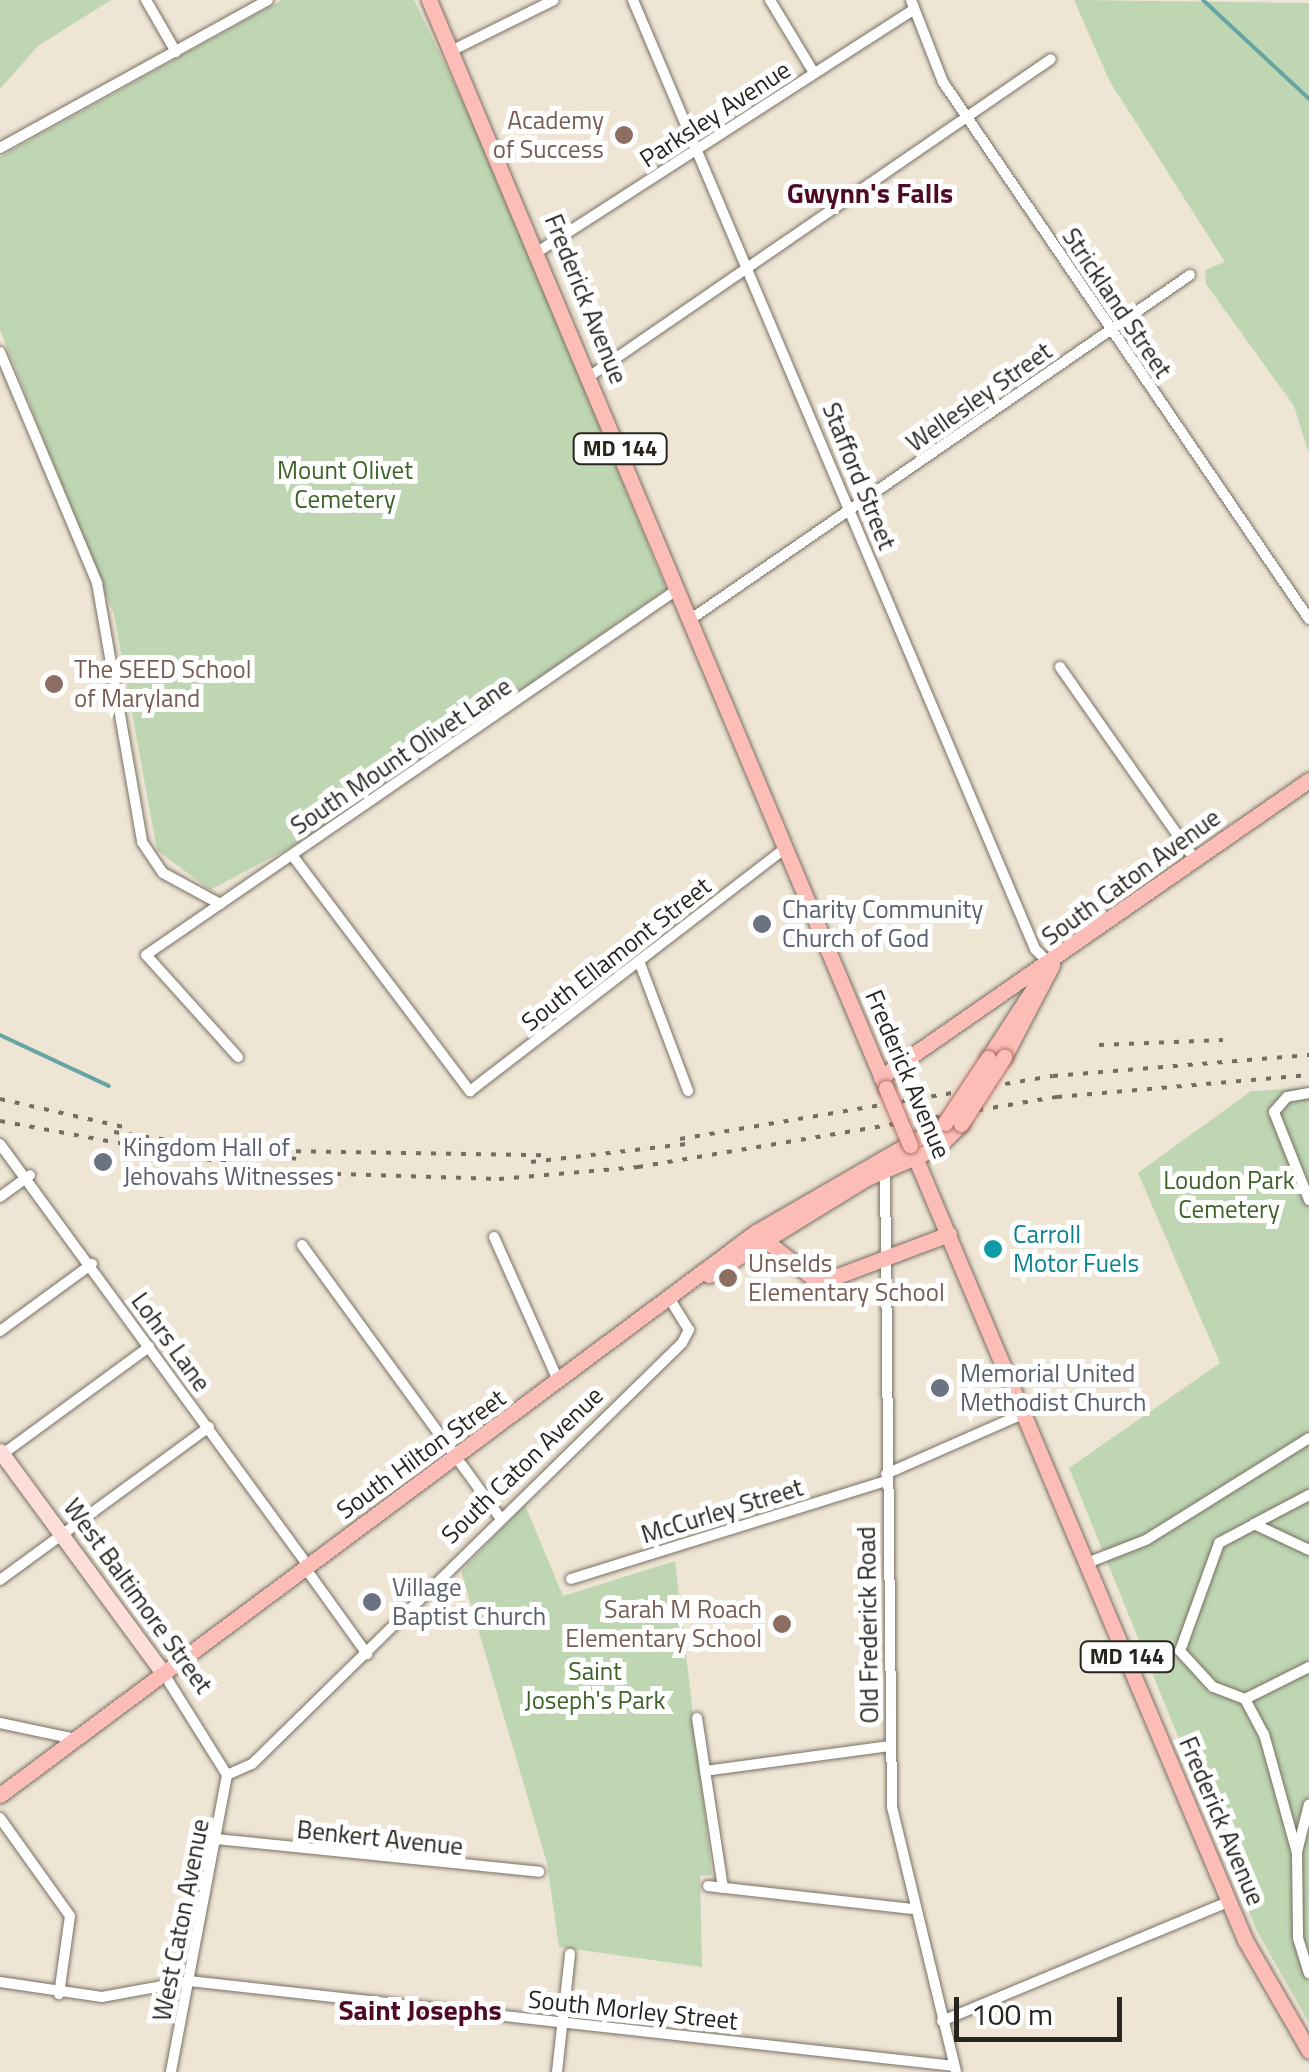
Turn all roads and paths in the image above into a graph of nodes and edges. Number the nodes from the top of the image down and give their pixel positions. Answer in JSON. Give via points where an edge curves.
{"nodes":[{"id":1,"x":146,"y":0,"type":"edge"},
{"id":2,"x":268,"y":0,"type":"edge"},
{"id":3,"x":428,"y":0,"type":"edge"},
{"id":4,"x":554,"y":0,"type":"edge"},
{"id":5,"x":632,"y":0,"type":"edge"},
{"id":6,"x":770,"y":0,"type":"edge"},
{"id":7,"x":912,"y":5,"type":"edge"},
{"id":8,"x":455,"y":49,"type":"junction"},
{"id":9,"x":176,"y":52,"type":"junction"},
{"id":10,"x":1051,"y":59,"type":"dead end"},
{"id":11,"x":814,"y":73,"type":"junction"},
{"id":12,"x":966,"y":117,"type":"junction"},
{"id":13,"x":0,"y":148,"type":"edge"},
{"id":14,"x":694,"y":151,"type":"junction"},
{"id":15,"x":539,"y":251,"type":"junction"},
{"id":16,"x":748,"y":268,"type":"junction"},
{"id":17,"x":1190,"y":275,"type":"dead end"},
{"id":18,"x":1110,"y":330,"type":"junction"},
{"id":19,"x":0,"y":352,"type":"edge"},
{"id":20,"x":590,"y":376,"type":"junction"},
{"id":21,"x":850,"y":509,"type":"junction"},
{"id":22,"x":678,"y":590,"type":"junction"},
{"id":23,"x":690,"y":619,"type":"junction"},
{"id":24,"x":1309,"y":619,"type":"edge"},
{"id":25,"x":1060,"y":666,"type":"dead end"},
{"id":26,"x":1309,"y":780,"type":"edge"},
{"id":27,"x":785,"y":848,"type":"junction"},
{"id":28,"x":292,"y":854,"type":"junction"},
{"id":29,"x":1195,"y":860,"type":"junction"},
{"id":30,"x":220,"y":904,"type":"junction"},
{"id":31,"x":639,"y":961,"type":"junction"},
{"id":32,"x":1052,"y":965,"type":"junction"},
{"id":33,"x":238,"y":1057,"type":"dead end"},
{"id":34,"x":883,"y":1082,"type":"junction"},
{"id":35,"x":688,"y":1092,"type":"dead end"},
{"id":36,"x":1309,"y":1093,"type":"edge"},
{"id":37,"x":0,"y":1144,"type":"edge"},
{"id":38,"x":913,"y":1152,"type":"junction"},
{"id":39,"x":885,"y":1170,"type":"junction"},
{"id":40,"x":30,"y":1175,"type":"junction"},
{"id":41,"x":0,"y":1197,"type":"edge"},
{"id":42,"x":1309,"y":1200,"type":"edge"},
{"id":43,"x":949,"y":1234,"type":"junction"},
{"id":44,"x":494,"y":1237,"type":"dead end"},
{"id":45,"x":761,"y":1237,"type":"junction"},
{"id":46,"x":302,"y":1245,"type":"dead end"},
{"id":47,"x":886,"y":1262,"type":"junction"},
{"id":48,"x":92,"y":1264,"type":"junction"},
{"id":49,"x":670,"y":1301,"type":"junction"},
{"id":50,"x":0,"y":1331,"type":"edge"},
{"id":51,"x":149,"y":1347,"type":"junction"},
{"id":52,"x":560,"y":1383,"type":"junction"},
{"id":53,"x":1025,"y":1412,"type":"junction"},
{"id":54,"x":209,"y":1427,"type":"junction"},
{"id":55,"x":1309,"y":1438,"type":"edge"},
{"id":56,"x":1,"y":1454,"type":"edge"},
{"id":57,"x":456,"y":1458,"type":"junction"},
{"id":58,"x":885,"y":1478,"type":"junction"},
{"id":59,"x":1309,"y":1495,"type":"edge"},
{"id":60,"x":501,"y":1519,"type":"junction"},
{"id":61,"x":1254,"y":1524,"type":"junction"},
{"id":62,"x":62,"y":1535,"type":"junction"},
{"id":63,"x":1309,"y":1550,"type":"edge"},
{"id":64,"x":1087,"y":1563,"type":"junction"},
{"id":65,"x":308,"y":1568,"type":"junction"},
{"id":66,"x":571,"y":1579,"type":"dead end"},
{"id":67,"x":0,"y":1580,"type":"edge"},
{"id":68,"x":367,"y":1654,"type":"junction"},
{"id":69,"x":1309,"y":1667,"type":"edge"},
{"id":70,"x":164,"y":1674,"type":"junction"},
{"id":71,"x":1245,"y":1699,"type":"junction"},
{"id":72,"x":697,"y":1718,"type":"dead end"},
{"id":73,"x":0,"y":1723,"type":"edge"},
{"id":74,"x":76,"y":1739,"type":"junction"},
{"id":75,"x":890,"y":1746,"type":"junction"},
{"id":76,"x":706,"y":1771,"type":"junction"},
{"id":77,"x":228,"y":1775,"type":"junction"},
{"id":78,"x":0,"y":1794,"type":"edge"},
{"id":79,"x":1309,"y":1804,"type":"edge"},
{"id":80,"x":0,"y":1818,"type":"edge"},
{"id":81,"x":216,"y":1840,"type":"junction"},
{"id":82,"x":1297,"y":1853,"type":"junction"},
{"id":83,"x":540,"y":1872,"type":"dead end"},
{"id":84,"x":708,"y":1886,"type":"dead end"},
{"id":85,"x":723,"y":1888,"type":"junction"},
{"id":86,"x":1228,"y":1902,"type":"junction"},
{"id":87,"x":912,"y":1909,"type":"junction"},
{"id":88,"x":1309,"y":1927,"type":"edge"},
{"id":89,"x":1298,"y":1938,"type":"junction"},
{"id":90,"x":570,"y":1954,"type":"dead end"},
{"id":91,"x":1309,"y":1973,"type":"edge"},
{"id":92,"x":189,"y":1981,"type":"junction"},
{"id":93,"x":0,"y":1982,"type":"edge"},
{"id":94,"x":59,"y":1994,"type":"junction"},
{"id":95,"x":942,"y":2021,"type":"junction"},
{"id":96,"x":562,"y":2022,"type":"junction"},
{"id":97,"x":1309,"y":2051,"type":"edge"},
{"id":98,"x":955,"y":2069,"type":"edge"},
{"id":99,"x":170,"y":2072,"type":"edge"},
{"id":100,"x":557,"y":2072,"type":"edge"}],
"edges":[{"from":1,"to":9,"type":"street"},
{"from":2,"to":9,"type":"street"},
{"from":3,"to":8,"type":"main road","name":"Frederick Avenue","number":"MD 144"},
{"from":4,"to":8,"type":"street"},
{"from":5,"to":14,"type":"street","name":"Stafford Street"},
{"from":6,"to":11,"type":"street"},
{"from":7,"to":11,"type":"street","name":"Parksley Avenue"},
{"from":7,"to":12,"type":"street","name":"Strickland Street"},
{"from":8,"to":15,"type":"main road","name":"Frederick Avenue","number":"MD 144"},
{"from":9,"to":13,"type":"street"},
{"from":10,"to":12,"type":"street"},
{"from":11,"to":14,"type":"street","name":"Parksley Avenue"},
{"from":12,"to":16,"type":"street"},
{"from":12,"to":18,"type":"street","name":"Strickland Street"},
{"from":14,"to":15,"type":"street","name":"Parksley Avenue"},
{"from":14,"to":16,"type":"street","name":"Stafford Street"},
{"from":15,"to":20,"type":"main road","name":"Frederick Avenue","number":"MD 144"},
{"from":16,"to":20,"type":"street"},
{"from":16,"to":21,"type":"street","name":"Stafford Street"},
{"from":17,"to":18,"type":"street","name":"Wellesley Street"},
{"from":18,"to":21,"type":"street","name":"Wellesley Street"},
{"from":18,"to":24,"type":"street","name":"Strickland Street"},
{"from":19,"to":30,"type":"street","via":[[97,583],[142,842],[163,873]]},
{"from":20,"to":22,"type":"main road","name":"Frederick Avenue","number":"MD 144"},
{"from":21,"to":23,"type":"street","name":"Wellesley Street"},
{"from":21,"to":32,"type":"street","name":"Stafford Street","via":[[1034,950]]},
{"from":22,"to":23,"type":"main road","name":"Frederick Avenue","number":"MD 144"},
{"from":22,"to":28,"type":"street","name":"South Mount Olivet Lane"},
{"from":23,"to":27,"type":"main road","name":"Frederick Avenue","number":"MD 144"},
{"from":25,"to":29,"type":"street"},
{"from":26,"to":29,"type":"main road","name":"South Caton Avenue"},
{"from":27,"to":31,"type":"street","name":"South Ellamont Street"},
{"from":27,"to":34,"type":"main road","name":"Frederick Avenue","number":"MD 144"},
{"from":28,"to":30,"type":"street","name":"South Mount Olivet Lane"},
{"from":28,"to":31,"type":"street","name":"South Ellamont Street","via":[[470,1090]]},
{"from":29,"to":32,"type":"main road","name":"South Caton Avenue"},
{"from":30,"to":33,"type":"street","name":"South Mount Olivet Lane","via":[[146,955]]},
{"from":31,"to":35,"type":"street"},
{"from":32,"to":34,"type":"main road","name":"South Caton Avenue"},
{"from":32,"to":38,"type":"main road","name":"South Hilton Street","bridge":true,"via":[[953,1124]]},
{"from":34,"to":38,"type":"main road","name":"Frederick Avenue","number":"MD 144","bridge":true},
{"from":36,"to":42,"type":"street","via":[[1287,1097],[1274,1112]]},
{"from":37,"to":40,"type":"street","name":"Lohrs Lane"},
{"from":38,"to":39,"type":"main road","name":"South Hilton Street"},
{"from":38,"to":43,"type":"main road","name":"Frederick Avenue","number":"MD 144"},
{"from":38,"to":45,"type":"main road","name":"South Hilton Street","via":[[839,1177]]},
{"from":39,"to":45,"type":"main road","name":"South Hilton Street"},
{"from":39,"to":47,"type":"street","name":"Old Frederick Road"},
{"from":40,"to":41,"type":"street"},
{"from":40,"to":48,"type":"street","name":"Lohrs Lane"},
{"from":43,"to":47,"type":"main road"},
{"from":43,"to":53,"type":"main road","name":"Frederick Avenue","number":"MD 144"},
{"from":44,"to":52,"type":"street"},
{"from":45,"to":47,"type":"main road","via":[[819,1283]]},
{"from":45,"to":49,"type":"main road","name":"South Hilton Street"},
{"from":46,"to":57,"type":"street"},
{"from":47,"to":58,"type":"street","name":"Old Frederick Road"},
{"from":48,"to":50,"type":"street"},
{"from":48,"to":51,"type":"street","name":"Lohrs Lane"},
{"from":49,"to":52,"type":"main road","name":"South Hilton Street"},
{"from":49,"to":60,"type":"street","name":"South Caton Avenue","via":[[688,1336]]},
{"from":51,"to":54,"type":"street","name":"Lohrs Lane"},
{"from":51,"to":56,"type":"street"},
{"from":52,"to":57,"type":"main road","name":"South Hilton Street"},
{"from":53,"to":58,"type":"street","name":"McCurley Street"},
{"from":53,"to":64,"type":"main road","name":"Frederick Avenue","number":"MD 144"},
{"from":54,"to":62,"type":"street"},
{"from":54,"to":65,"type":"street","name":"Lohrs Lane"},
{"from":55,"to":64,"type":"street","via":[[1146,1540]]},
{"from":56,"to":62,"type":"main road","name":"West Baltimore Street"},
{"from":57,"to":60,"type":"street"},
{"from":57,"to":65,"type":"main road","name":"South Hilton Street"},
{"from":58,"to":66,"type":"street","name":"McCurley Street"},
{"from":58,"to":75,"type":"street","name":"Old Frederick Road"},
{"from":59,"to":61,"type":"street"},
{"from":60,"to":68,"type":"street","name":"South Caton Avenue"},
{"from":61,"to":63,"type":"street"},
{"from":61,"to":71,"type":"street","via":[[1219,1543],[1180,1651],[1213,1687]]},
{"from":62,"to":67,"type":"street"},
{"from":62,"to":70,"type":"main road","name":"West Baltimore Street"},
{"from":64,"to":86,"type":"main road","name":"Frederick Avenue","number":"MD 144"},
{"from":65,"to":68,"type":"street","name":"Lohrs Lane"},
{"from":65,"to":70,"type":"main road","name":"South Hilton Street"},
{"from":68,"to":77,"type":"street","name":"South Caton Avenue","via":[[252,1764]]},
{"from":69,"to":71,"type":"street"},
{"from":70,"to":74,"type":"main road","name":"South Hilton Street"},
{"from":70,"to":77,"type":"street","name":"West Baltimore Street"},
{"from":71,"to":82,"type":"street","via":[[1264,1734]]},
{"from":72,"to":76,"type":"street"},
{"from":73,"to":74,"type":"street"},
{"from":74,"to":78,"type":"main road","name":"South Hilton Street"},
{"from":75,"to":76,"type":"street"},
{"from":75,"to":87,"type":"street","name":"Old Frederick Road","via":[[894,1826]]},
{"from":76,"to":85,"type":"street"},
{"from":77,"to":81,"type":"street","name":"West Caton Avenue"},
{"from":79,"to":82,"type":"street"},
{"from":80,"to":94,"type":"street","via":[[70,1916]]},
{"from":81,"to":83,"type":"street","name":"Benkert Avenue"},
{"from":81,"to":92,"type":"street","name":"West Caton Avenue"},
{"from":82,"to":89,"type":"street"},
{"from":84,"to":85,"type":"street"},
{"from":85,"to":87,"type":"street"},
{"from":86,"to":95,"type":"street"},
{"from":86,"to":97,"type":"main road","name":"Frederick Avenue","number":"MD 144"},
{"from":87,"to":95,"type":"street","name":"Old Frederick Road"},
{"from":88,"to":89,"type":"street"},
{"from":89,"to":91,"type":"street"},
{"from":90,"to":96,"type":"street"},
{"from":92,"to":94,"type":"street","name":"South Morley Street","via":[[118,1996]]},
{"from":92,"to":96,"type":"street","name":"South Morley Street"},
{"from":92,"to":99,"type":"street","name":"West Caton Avenue"},
{"from":93,"to":94,"type":"street","name":"South Morley Street"},
{"from":95,"to":98,"type":"street","name":"Old Frederick Road"},
{"from":96,"to":98,"type":"street","name":"South Morley Street"},
{"from":96,"to":100,"type":"street"}]}
